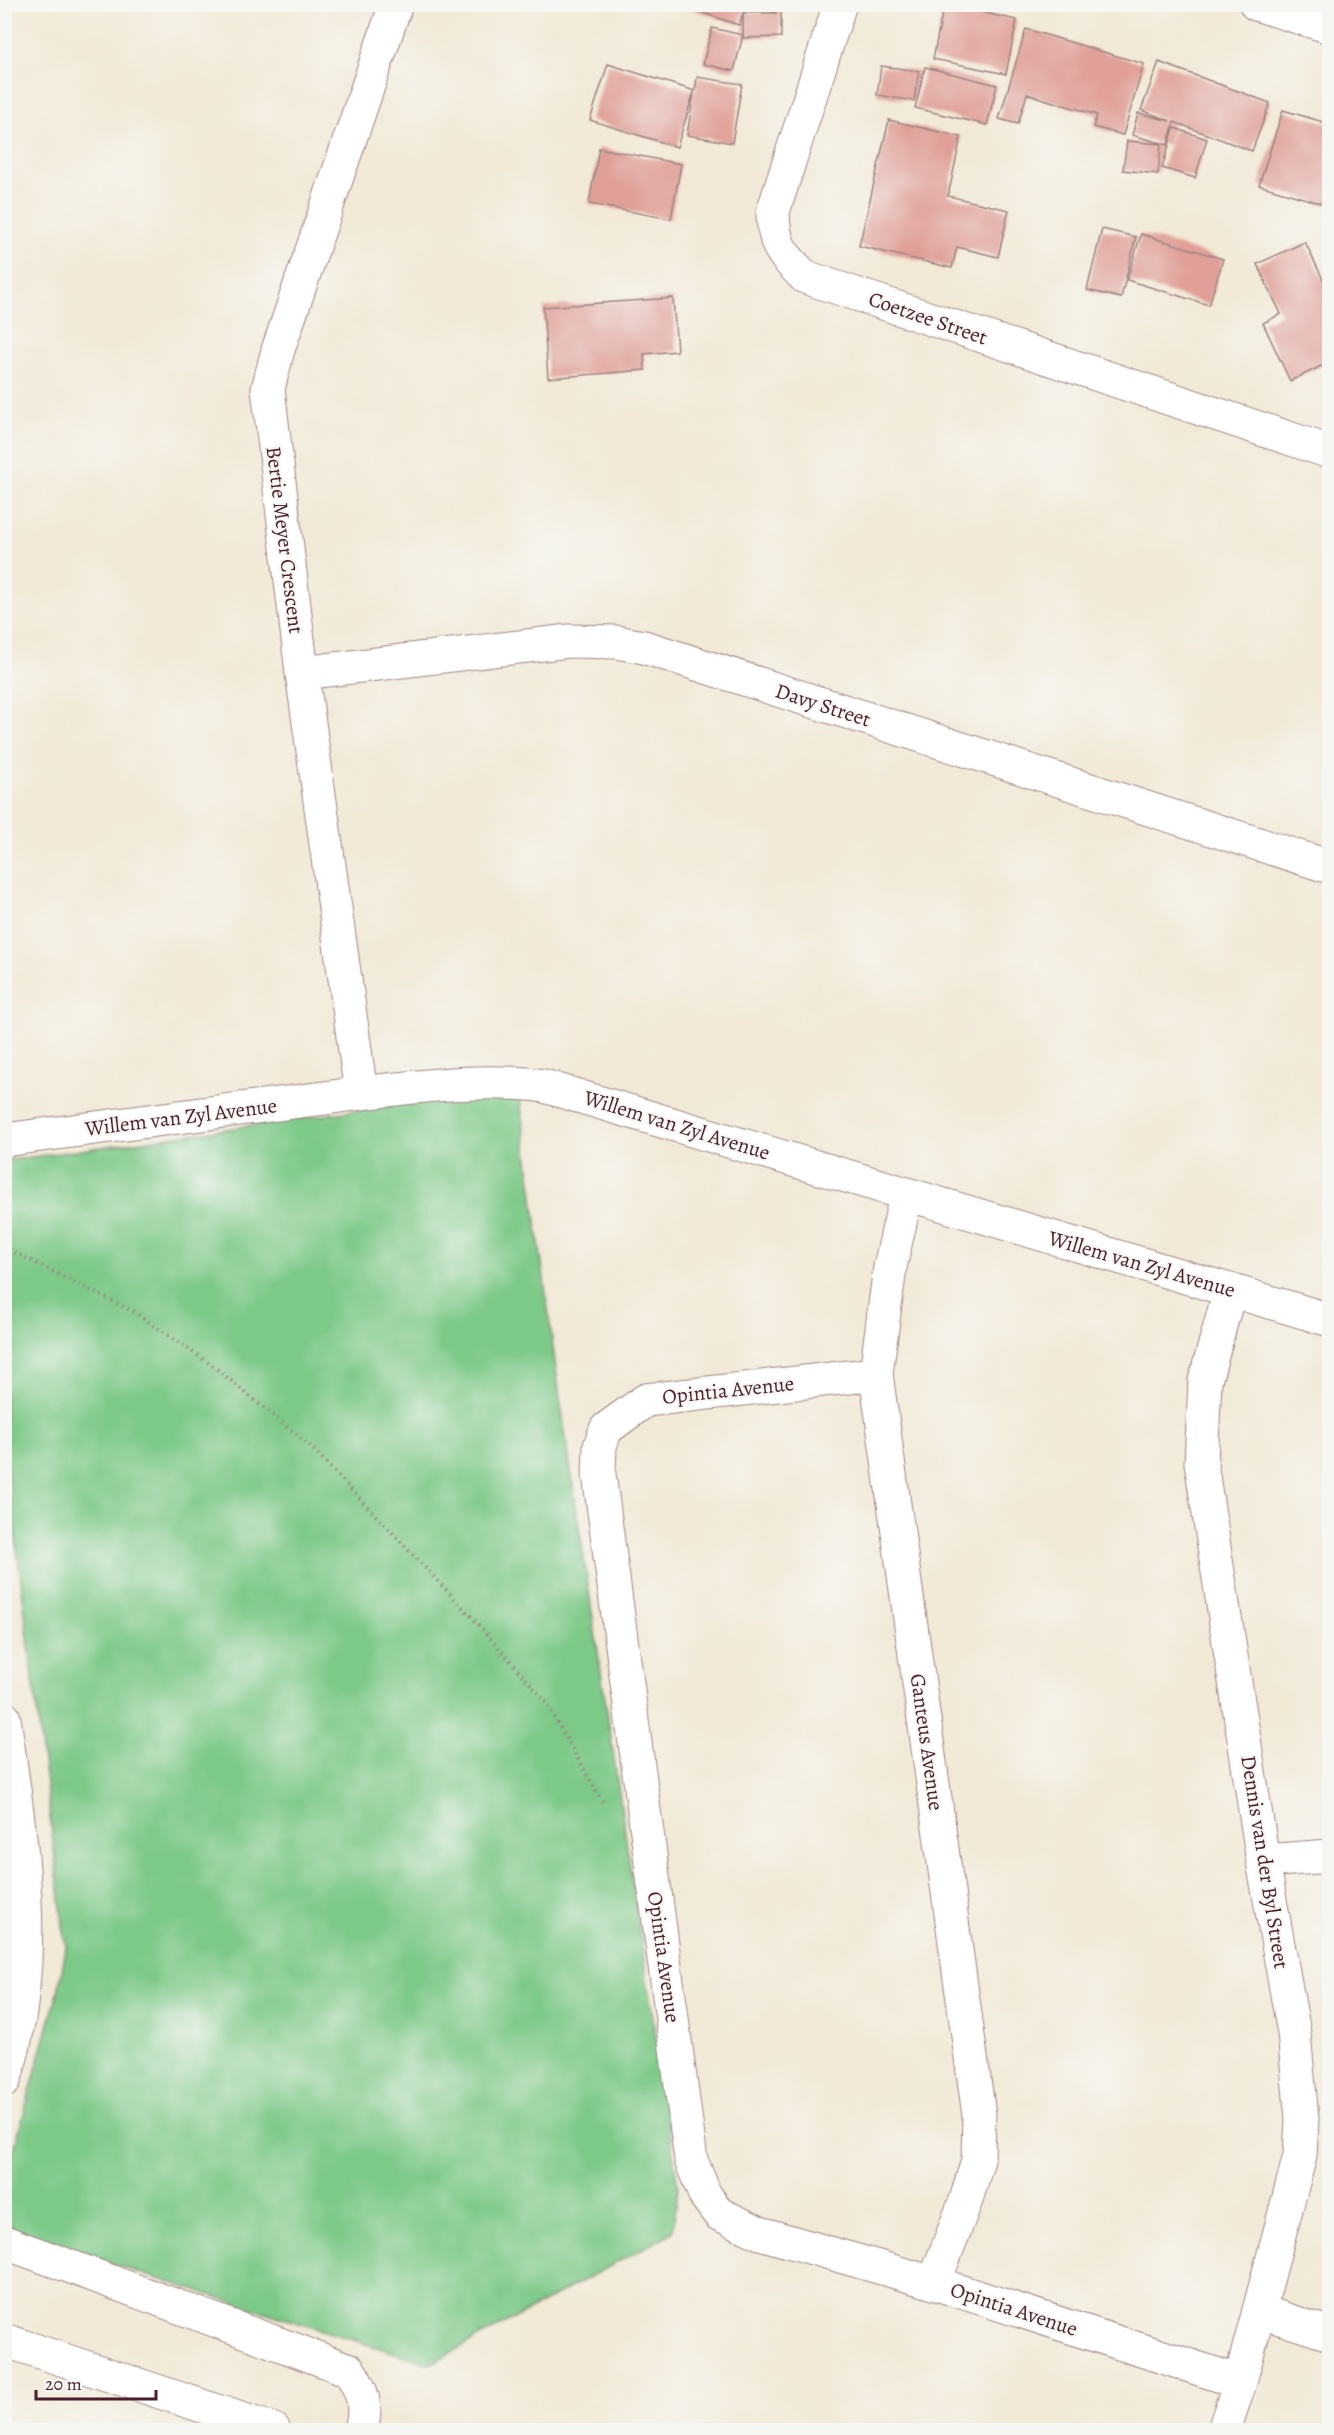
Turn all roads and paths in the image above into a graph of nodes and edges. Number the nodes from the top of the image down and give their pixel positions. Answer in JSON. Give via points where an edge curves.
{"nodes":[{"id":1,"x":396,"y":4,"type":"edge"},
{"id":2,"x":840,"y":4,"type":"edge"},
{"id":3,"x":1257,"y":4,"type":"edge"},
{"id":4,"x":1329,"y":27,"type":"edge"},
{"id":5,"x":1329,"y":452,"type":"edge"},
{"id":6,"x":302,"y":673,"type":"junction"},
{"id":7,"x":1329,"y":867,"type":"edge"},
{"id":8,"x":361,"y":1093,"type":"junction"},
{"id":9,"x":4,"y":1140,"type":"edge"},
{"id":10,"x":906,"y":1196,"type":"junction"},
{"id":11,"x":4,"y":1247,"type":"edge"},
{"id":12,"x":1230,"y":1290,"type":"junction"},
{"id":13,"x":1329,"y":1320,"type":"edge"},
{"id":14,"x":876,"y":1374,"type":"junction"},
{"id":15,"x":4,"y":1719,"type":"edge"},
{"id":16,"x":610,"y":1814,"type":"dead end"},
{"id":17,"x":1329,"y":1856,"type":"edge"},
{"id":18,"x":1263,"y":1861,"type":"junction"},
{"id":19,"x":4,"y":2081,"type":"edge"},
{"id":20,"x":4,"y":2242,"type":"edge"},
{"id":21,"x":933,"y":2283,"type":"junction"},
{"id":22,"x":1259,"y":2311,"type":"junction"},
{"id":23,"x":1329,"y":2334,"type":"edge"},
{"id":24,"x":4,"y":2340,"type":"edge"},
{"id":25,"x":1240,"y":2382,"type":"junction"},
{"id":26,"x":274,"y":2430,"type":"edge"},
{"id":27,"x":361,"y":2430,"type":"edge"},
{"id":28,"x":1224,"y":2430,"type":"edge"}],
"edges":[{"from":1,"to":6,"type":"street","name":"Bertie Meyer Crescent","via":[[268,389]]},
{"from":2,"to":5,"type":"street","name":"Coetzee Street","via":[[773,212],[774,237],[785,257],[805,277]]},
{"from":3,"to":4,"type":"street"},
{"from":6,"to":7,"type":"street","name":"Davy Street","via":[[569,641],[644,647]]},
{"from":6,"to":8,"type":"street","name":"Bertie Meyer Crescent"},
{"from":8,"to":9,"type":"street","name":"Willem van Zyl Avenue"},
{"from":8,"to":10,"type":"street","name":"Willem van Zyl Avenue","via":[[485,1083],[544,1086]]},
{"from":10,"to":12,"type":"street","name":"Willem van Zyl Avenue"},
{"from":10,"to":14,"type":"street","name":"Ganteus Avenue","via":[[888,1278]]},
{"from":11,"to":16,"type":"path","via":[[134,1312],[213,1366],[309,1444],[545,1701]]},
{"from":12,"to":13,"type":"street","name":"Willem van Zyl Avenue"},
{"from":12,"to":18,"type":"street","name":"Dennis van der Byl Street","via":[[1205,1381],[1201,1463]]},
{"from":14,"to":21,"type":"street","name":"Ganteus Avenue","via":[[980,2115],[978,2160]]},
{"from":14,"to":21,"type":"street","name":"Opintia Avenue","via":[[646,1400],[606,1429],[600,1446],[599,1474],[691,2160],[705,2195],[718,2214],[760,2233]]},
{"from":15,"to":19,"type":"street","via":[[26,1874],[27,1922],[22,2013]]},
{"from":17,"to":18,"type":"street"},
{"from":18,"to":22,"type":"street","name":"Dennis van der Byl Street","via":[[1294,2033],[1302,2119],[1300,2156]]},
{"from":20,"to":27,"type":"street","via":[[349,2370],[362,2390]]},
{"from":21,"to":25,"type":"street","name":"Opintia Avenue"},
{"from":22,"to":23,"type":"street"},
{"from":22,"to":25,"type":"street","name":"Dennis van der Byl Street"},
{"from":24,"to":26,"type":"street"},
{"from":25,"to":28,"type":"street","name":"Dennis van der Byl Street"}]}
